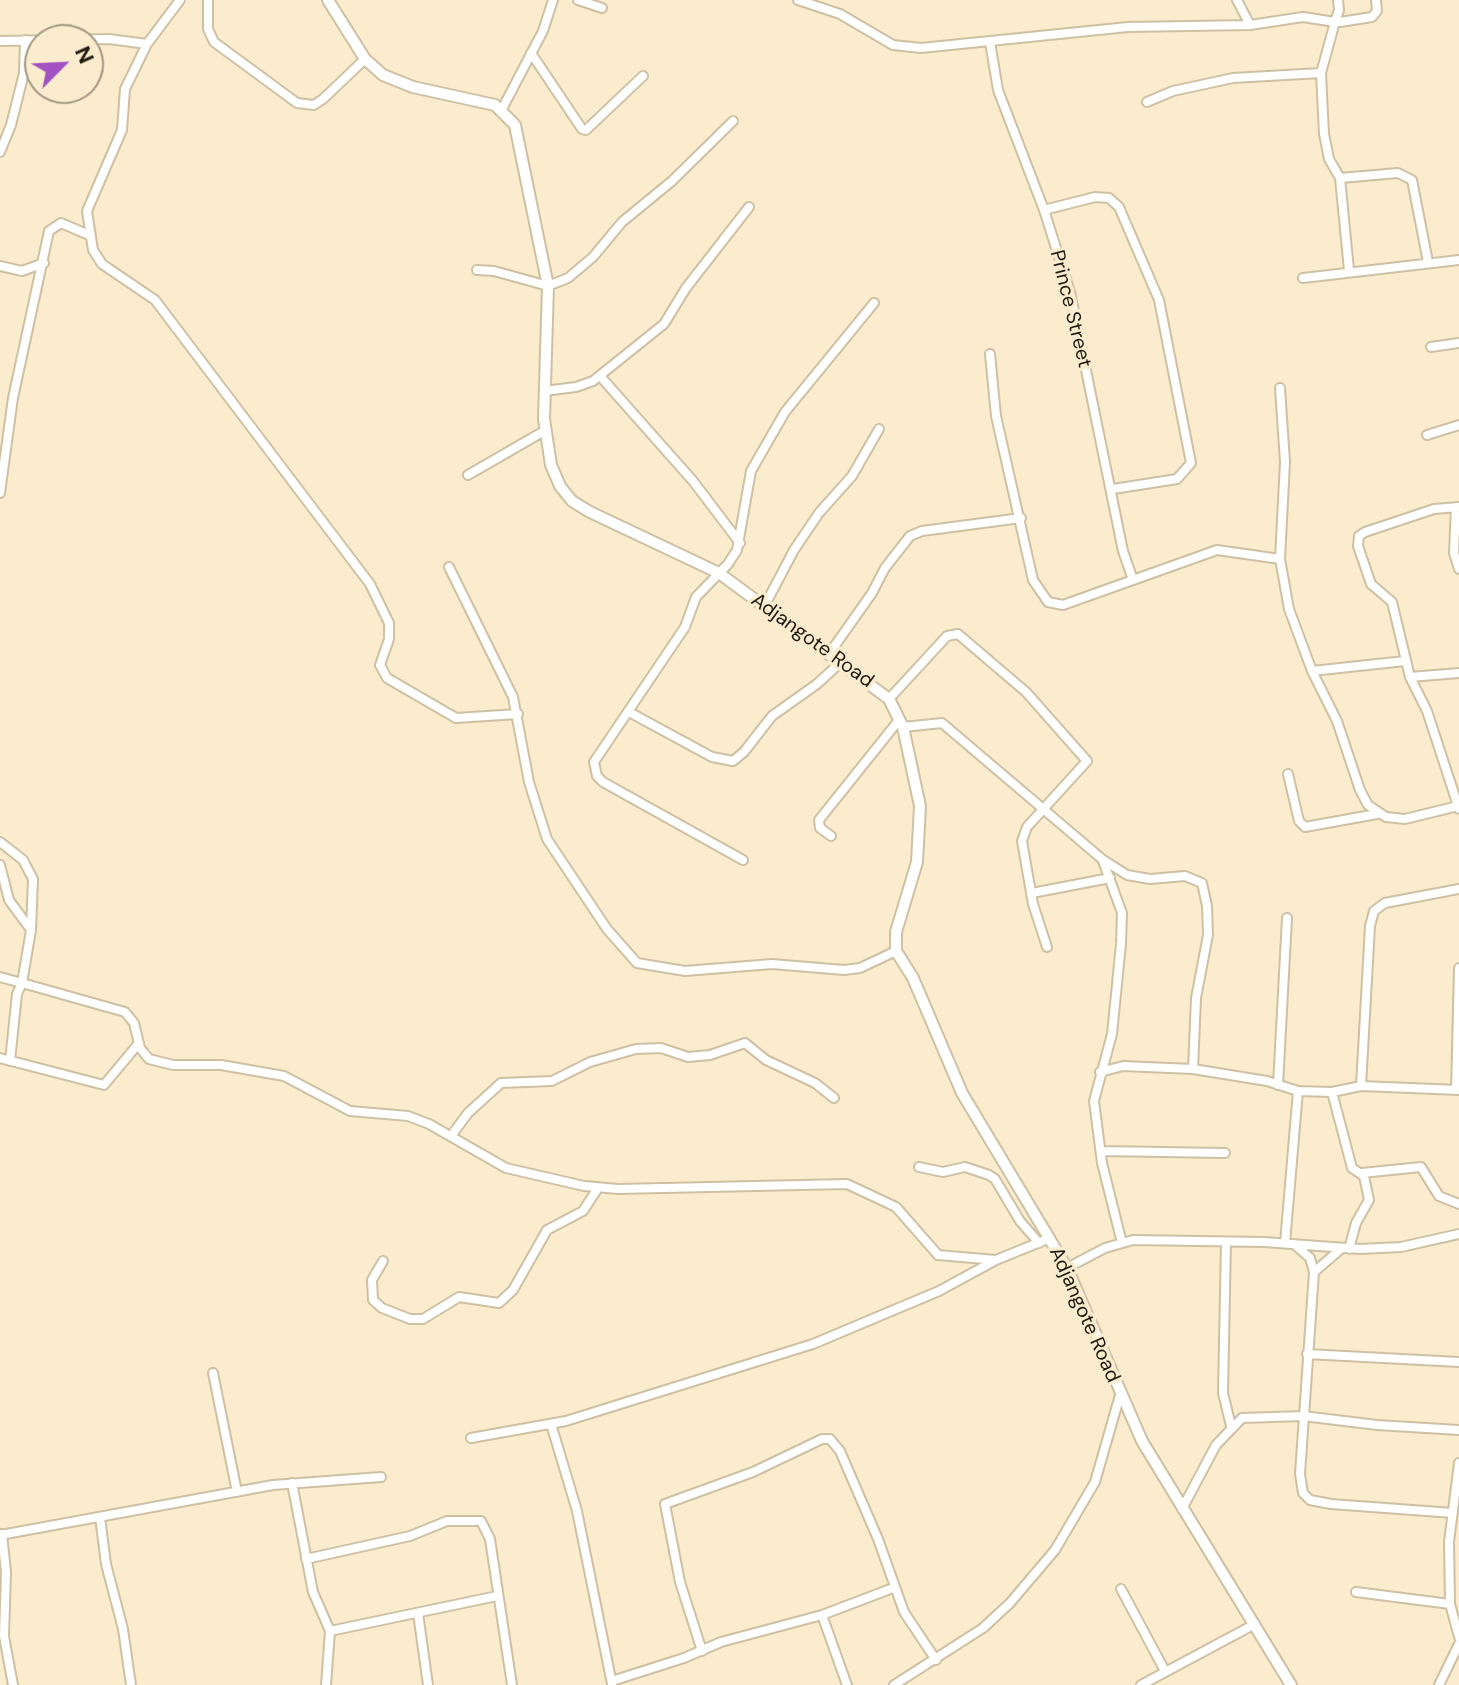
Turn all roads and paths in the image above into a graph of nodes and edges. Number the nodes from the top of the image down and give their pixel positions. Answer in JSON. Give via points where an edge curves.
{"nodes":[{"id":1,"x":180,"y":0,"type":"edge"},
{"id":2,"x":208,"y":0,"type":"edge"},
{"id":3,"x":328,"y":0,"type":"edge"},
{"id":4,"x":553,"y":0,"type":"edge"},
{"id":5,"x":578,"y":0,"type":"edge"},
{"id":6,"x":798,"y":0,"type":"edge"},
{"id":7,"x":1237,"y":0,"type":"edge"},
{"id":8,"x":1338,"y":0,"type":"edge"},
{"id":9,"x":1376,"y":0,"type":"edge"},
{"id":10,"x":602,"y":8,"type":"dead end"},
{"id":11,"x":1335,"y":22,"type":"junction"},
{"id":12,"x":1250,"y":25,"type":"junction"},
{"id":13,"x":104,"y":39,"type":"edge"},
{"id":14,"x":24,"y":40,"type":"edge"},
{"id":15,"x":0,"y":41,"type":"edge"},
{"id":16,"x":990,"y":42,"type":"junction"},
{"id":17,"x":147,"y":44,"type":"junction"},
{"id":18,"x":531,"y":53,"type":"junction"},
{"id":19,"x":365,"y":59,"type":"junction"},
{"id":20,"x":24,"y":73,"type":"edge"},
{"id":21,"x":1321,"y":73,"type":"junction"},
{"id":22,"x":643,"y":76,"type":"dead end"},
{"id":23,"x":1147,"y":102,"type":"dead end"},
{"id":24,"x":502,"y":109,"type":"junction"},
{"id":25,"x":733,"y":121,"type":"dead end"},
{"id":26,"x":0,"y":123,"type":"edge"},
{"id":27,"x":11,"y":125,"type":"junction"},
{"id":28,"x":0,"y":152,"type":"edge"},
{"id":29,"x":1340,"y":178,"type":"junction"},
{"id":30,"x":749,"y":207,"type":"dead end"},
{"id":31,"x":1044,"y":210,"type":"junction"},
{"id":32,"x":89,"y":235,"type":"junction"},
{"id":33,"x":1459,"y":260,"type":"edge"},
{"id":34,"x":1428,"y":262,"type":"junction"},
{"id":35,"x":44,"y":263,"type":"junction"},
{"id":36,"x":0,"y":266,"type":"edge"},
{"id":37,"x":477,"y":270,"type":"dead end"},
{"id":38,"x":1349,"y":270,"type":"junction"},
{"id":39,"x":1303,"y":278,"type":"dead end"},
{"id":40,"x":548,"y":286,"type":"junction"},
{"id":41,"x":874,"y":303,"type":"dead end"},
{"id":42,"x":1459,"y":343,"type":"edge"},
{"id":43,"x":1431,"y":347,"type":"dead end"},
{"id":44,"x":990,"y":354,"type":"dead end"},
{"id":45,"x":600,"y":376,"type":"junction"},
{"id":46,"x":1280,"y":388,"type":"dead end"},
{"id":47,"x":544,"y":391,"type":"junction"},
{"id":48,"x":1459,"y":425,"type":"edge"},
{"id":49,"x":879,"y":429,"type":"dead end"},
{"id":50,"x":546,"y":430,"type":"junction"},
{"id":51,"x":1427,"y":435,"type":"dead end"},
{"id":52,"x":468,"y":475,"type":"dead end"},
{"id":53,"x":1113,"y":489,"type":"junction"},
{"id":54,"x":0,"y":493,"type":"edge"},
{"id":55,"x":1457,"y":507,"type":"edge"},
{"id":56,"x":1021,"y":518,"type":"junction"},
{"id":57,"x":740,"y":543,"type":"junction"},
{"id":58,"x":1280,"y":559,"type":"junction"},
{"id":59,"x":449,"y":567,"type":"dead end"},
{"id":60,"x":1459,"y":569,"type":"edge"},
{"id":61,"x":719,"y":573,"type":"junction"},
{"id":62,"x":1133,"y":580,"type":"junction"},
{"id":63,"x":765,"y":605,"type":"junction"},
{"id":64,"x":829,"y":654,"type":"junction"},
{"id":65,"x":1405,"y":661,"type":"junction"},
{"id":66,"x":841,"y":662,"type":"junction"},
{"id":67,"x":1312,"y":671,"type":"junction"},
{"id":68,"x":1459,"y":673,"type":"edge"},
{"id":69,"x":1410,"y":677,"type":"junction"},
{"id":70,"x":889,"y":699,"type":"junction"},
{"id":71,"x":629,"y":712,"type":"junction"},
{"id":72,"x":518,"y":714,"type":"junction"},
{"id":73,"x":901,"y":724,"type":"junction"},
{"id":74,"x":1288,"y":774,"type":"dead end"},
{"id":75,"x":1055,"y":799,"type":"junction"},
{"id":76,"x":1037,"y":801,"type":"junction"},
{"id":77,"x":1046,"y":808,"type":"junction"},
{"id":78,"x":1458,"y":808,"type":"edge"},
{"id":79,"x":1377,"y":814,"type":"junction"},
{"id":80,"x":831,"y":836,"type":"dead end"},
{"id":81,"x":0,"y":842,"type":"edge"},
{"id":82,"x":1102,"y":859,"type":"junction"},
{"id":83,"x":743,"y":860,"type":"dead end"},
{"id":84,"x":0,"y":865,"type":"edge"},
{"id":85,"x":1127,"y":875,"type":"junction"},
{"id":86,"x":1110,"y":878,"type":"junction"},
{"id":87,"x":1459,"y":889,"type":"edge"},
{"id":88,"x":1032,"y":893,"type":"junction"},
{"id":89,"x":1116,"y":893,"type":"junction"},
{"id":90,"x":1287,"y":918,"type":"dead end"},
{"id":91,"x":31,"y":930,"type":"junction"},
{"id":92,"x":1047,"y":947,"type":"dead end"},
{"id":93,"x":896,"y":951,"type":"junction"},
{"id":94,"x":1459,"y":968,"type":"edge"},
{"id":95,"x":0,"y":977,"type":"edge"},
{"id":96,"x":1459,"y":982,"type":"edge"},
{"id":97,"x":22,"y":983,"type":"junction"},
{"id":98,"x":139,"y":1043,"type":"junction"},
{"id":99,"x":5,"y":1060,"type":"edge"},
{"id":100,"x":1193,"y":1069,"type":"junction"},
{"id":101,"x":1100,"y":1072,"type":"junction"},
{"id":102,"x":1278,"y":1085,"type":"junction"},
{"id":103,"x":1361,"y":1086,"type":"junction"},
{"id":104,"x":1458,"y":1090,"type":"edge"},
{"id":105,"x":1298,"y":1091,"type":"junction"},
{"id":106,"x":1332,"y":1092,"type":"junction"},
{"id":107,"x":834,"y":1098,"type":"dead end"},
{"id":108,"x":451,"y":1136,"type":"junction"},
{"id":109,"x":1101,"y":1151,"type":"junction"},
{"id":110,"x":1225,"y":1153,"type":"dead end"},
{"id":111,"x":919,"y":1167,"type":"dead end"},
{"id":112,"x":1362,"y":1173,"type":"junction"},
{"id":113,"x":598,"y":1188,"type":"junction"},
{"id":114,"x":1459,"y":1204,"type":"edge"},
{"id":115,"x":1459,"y":1234,"type":"edge"},
{"id":116,"x":1044,"y":1240,"type":"junction"},
{"id":117,"x":1226,"y":1242,"type":"junction"},
{"id":118,"x":1122,"y":1243,"type":"junction"},
{"id":119,"x":1290,"y":1243,"type":"junction"},
{"id":120,"x":1345,"y":1248,"type":"junction"},
{"id":121,"x":996,"y":1260,"type":"junction"},
{"id":122,"x":383,"y":1261,"type":"dead end"},
{"id":123,"x":1067,"y":1268,"type":"junction"},
{"id":124,"x":1314,"y":1272,"type":"junction"},
{"id":125,"x":1307,"y":1354,"type":"junction"},
{"id":126,"x":1459,"y":1362,"type":"edge"},
{"id":127,"x":213,"y":1373,"type":"dead end"},
{"id":128,"x":1120,"y":1395,"type":"junction"},
{"id":129,"x":1303,"y":1416,"type":"junction"},
{"id":130,"x":551,"y":1424,"type":"junction"},
{"id":131,"x":1231,"y":1426,"type":"junction"},
{"id":132,"x":1459,"y":1430,"type":"edge"},
{"id":133,"x":471,"y":1438,"type":"dead end"},
{"id":134,"x":1459,"y":1463,"type":"edge"},
{"id":135,"x":381,"y":1477,"type":"dead end"},
{"id":136,"x":292,"y":1483,"type":"junction"},
{"id":137,"x":237,"y":1492,"type":"junction"},
{"id":138,"x":1182,"y":1509,"type":"junction"},
{"id":139,"x":1453,"y":1513,"type":"junction"},
{"id":140,"x":100,"y":1517,"type":"junction"},
{"id":141,"x":1,"y":1534,"type":"edge"},
{"id":142,"x":306,"y":1559,"type":"junction"},
{"id":143,"x":893,"y":1588,"type":"junction"},
{"id":144,"x":1121,"y":1589,"type":"dead end"},
{"id":145,"x":1356,"y":1592,"type":"dead end"},
{"id":146,"x":497,"y":1596,"type":"junction"},
{"id":147,"x":1450,"y":1604,"type":"junction"},
{"id":148,"x":418,"y":1613,"type":"junction"},
{"id":149,"x":822,"y":1615,"type":"junction"},
{"id":150,"x":1255,"y":1624,"type":"junction"},
{"id":151,"x":330,"y":1631,"type":"junction"},
{"id":152,"x":1459,"y":1637,"type":"edge"},
{"id":153,"x":1459,"y":1644,"type":"edge"},
{"id":154,"x":702,"y":1651,"type":"junction"},
{"id":155,"x":936,"y":1660,"type":"junction"},
{"id":156,"x":1165,"y":1671,"type":"junction"},
{"id":157,"x":612,"y":1683,"type":"edge"},
{"id":158,"x":13,"y":1685,"type":"edge"},
{"id":159,"x":131,"y":1685,"type":"edge"},
{"id":160,"x":326,"y":1685,"type":"edge"},
{"id":161,"x":428,"y":1685,"type":"edge"},
{"id":162,"x":512,"y":1685,"type":"edge"},
{"id":163,"x":847,"y":1685,"type":"edge"},
{"id":164,"x":894,"y":1685,"type":"edge"},
{"id":165,"x":1141,"y":1685,"type":"edge"},
{"id":166,"x":1291,"y":1685,"type":"edge"},
{"id":167,"x":1439,"y":1685,"type":"edge"}],
"edges":[{"from":1,"to":17,"type":"street"},
{"from":2,"to":19,"type":"street","via":[[208,29],[214,42],[297,103],[314,105]]},
{"from":3,"to":19,"type":"street"},
{"from":4,"to":18,"type":"street"},
{"from":5,"to":10,"type":"street"},
{"from":6,"to":16,"type":"street","via":[[840,14],[893,45]]},
{"from":7,"to":12,"type":"street"},
{"from":8,"to":11,"type":"street"},
{"from":9,"to":11,"type":"street","via":[[1372,17]]},
{"from":11,"to":12,"type":"street","via":[[1303,17]]},
{"from":11,"to":21,"type":"street"},
{"from":12,"to":16,"type":"street","via":[[1128,27]]},
{"from":13,"to":17,"type":"street"},
{"from":14,"to":15,"type":"street"},
{"from":16,"to":31,"type":"street","name":"Prince Street","via":[[998,90]]},
{"from":17,"to":32,"type":"street","via":[[125,89],[122,130],[87,211]]},
{"from":18,"to":22,"type":"street","via":[[586,130]]},
{"from":18,"to":24,"type":"street"},
{"from":19,"to":24,"type":"street","via":[[393,82]]},
{"from":20,"to":27,"type":"street"},
{"from":21,"to":23,"type":"street","via":[[1233,78]]},
{"from":21,"to":29,"type":"street","via":[[1324,134]]},
{"from":24,"to":40,"type":"street","name":"Adjangote Road","via":[[518,136]]},
{"from":25,"to":40,"type":"street","via":[[622,222],[593,257],[568,278]]},
{"from":26,"to":27,"type":"street"},
{"from":27,"to":28,"type":"street"},
{"from":29,"to":34,"type":"street","via":[[1398,173],[1412,180]]},
{"from":29,"to":38,"type":"street"},
{"from":30,"to":45,"type":"street","via":[[664,324]]},
{"from":31,"to":53,"type":"street","name":"Prince Street","via":[[1070,292]]},
{"from":31,"to":53,"type":"street","via":[[1109,198],[1119,207],[1159,300],[1191,463],[1177,479]]},
{"from":32,"to":35,"type":"street","via":[[71,224],[54,225]]},
{"from":32,"to":72,"type":"street","via":[[102,264],[155,300],[370,584],[389,623],[380,665],[387,678],[456,718]]},
{"from":33,"to":34,"type":"street"},
{"from":34,"to":38,"type":"street"},
{"from":35,"to":36,"type":"street","via":[[22,271]]},
{"from":35,"to":54,"type":"street","via":[[13,398]]},
{"from":37,"to":40,"type":"street"},
{"from":38,"to":39,"type":"street"},
{"from":40,"to":47,"type":"street","name":"Adjangote Road"},
{"from":41,"to":57,"type":"street","via":[[796,395],[757,461],[748,482]]},
{"from":42,"to":43,"type":"street"},
{"from":44,"to":56,"type":"street","via":[[996,416]]},
{"from":45,"to":47,"type":"street","via":[[576,387]]},
{"from":45,"to":57,"type":"street"},
{"from":46,"to":58,"type":"street","via":[[1285,453]]},
{"from":47,"to":50,"type":"street","name":"Adjangote Road"},
{"from":48,"to":51,"type":"street"},
{"from":49,"to":63,"type":"street","via":[[852,476],[794,550]]},
{"from":50,"to":52,"type":"street"},
{"from":50,"to":61,"type":"street","name":"Adjangote Road","via":[[551,465],[572,501]]},
{"from":53,"to":62,"type":"street","name":"Prince Street"},
{"from":55,"to":60,"type":"street","via":[[1454,553]]},
{"from":55,"to":65,"type":"street","via":[[1434,509],[1359,536],[1371,584],[1392,602]]},
{"from":56,"to":62,"type":"street","via":[[1033,580],[1048,602],[1063,605]]},
{"from":56,"to":64,"type":"street","via":[[910,536]]},
{"from":57,"to":61,"type":"street"},
{"from":58,"to":62,"type":"street","via":[[1217,550]]},
{"from":58,"to":67,"type":"street","via":[[1289,609]]},
{"from":59,"to":72,"type":"street"},
{"from":61,"to":63,"type":"street","name":"Adjangote Road"},
{"from":61,"to":71,"type":"street","via":[[696,597],[685,627]]},
{"from":63,"to":64,"type":"street","name":"Adjangote Road"},
{"from":64,"to":66,"type":"street","name":"Adjangote Road"},
{"from":65,"to":67,"type":"street"},
{"from":65,"to":69,"type":"street"},
{"from":66,"to":70,"type":"street","name":"Adjangote Road"},
{"from":66,"to":71,"type":"street","via":[[772,716],[733,761],[712,757]]},
{"from":67,"to":79,"type":"street","via":[[1337,721],[1360,790]]},
{"from":68,"to":69,"type":"street"},
{"from":69,"to":78,"type":"street","via":[[1427,711]]},
{"from":70,"to":73,"type":"street","name":"Adjangote Road"},
{"from":70,"to":75,"type":"street","via":[[947,636],[958,634],[1026,692],[1087,761]]},
{"from":71,"to":83,"type":"street","via":[[594,762],[597,776]]},
{"from":72,"to":93,"type":"street","via":[[529,782],[547,839],[607,929],[637,963],[685,971],[772,964],[844,970]]},
{"from":73,"to":76,"type":"street","via":[[942,723]]},
{"from":73,"to":80,"type":"street","via":[[819,820]]},
{"from":73,"to":93,"type":"street","name":"Adjangote Road","via":[[920,806],[921,835],[896,932]]},
{"from":74,"to":79,"type":"street","via":[[1305,827]]},
{"from":75,"to":76,"type":"street"},
{"from":75,"to":77,"type":"street"},
{"from":76,"to":77,"type":"street"},
{"from":77,"to":82,"type":"street"},
{"from":77,"to":88,"type":"street","via":[[1027,827],[1022,841]]},
{"from":78,"to":79,"type":"street","via":[[1405,819]]},
{"from":81,"to":91,"type":"street","via":[[23,860],[33,879]]},
{"from":82,"to":85,"type":"street"},
{"from":82,"to":86,"type":"street"},
{"from":84,"to":91,"type":"street","via":[[4,891]]},
{"from":85,"to":89,"type":"street"},
{"from":85,"to":100,"type":"street","via":[[1195,878],[1206,892],[1208,935],[1196,998]]},
{"from":86,"to":88,"type":"street"},
{"from":86,"to":89,"type":"street"},
{"from":87,"to":103,"type":"street","via":[[1385,903],[1371,917]]},
{"from":88,"to":92,"type":"street"},
{"from":89,"to":101,"type":"street","via":[[1122,913],[1121,944],[1112,1034]]},
{"from":90,"to":102,"type":"street"},
{"from":91,"to":97,"type":"street"},
{"from":93,"to":116,"type":"street","name":"Adjangote Road","via":[[913,978],[962,1093]]},
{"from":94,"to":96,"type":"street"},
{"from":95,"to":97,"type":"street"},
{"from":96,"to":104,"type":"street"},
{"from":97,"to":98,"type":"street","via":[[120,1010],[134,1023]]},
{"from":97,"to":99,"type":"street"},
{"from":98,"to":99,"type":"street","via":[[104,1085]]},
{"from":98,"to":108,"type":"street","via":[[144,1054],[160,1063],[221,1065],[284,1076],[350,1111],[397,1112]]},
{"from":100,"to":101,"type":"street","via":[[1123,1066]]},
{"from":100,"to":102,"type":"street"},
{"from":101,"to":109,"type":"street","via":[[1094,1101]]},
{"from":102,"to":105,"type":"street"},
{"from":103,"to":104,"type":"street"},
{"from":103,"to":106,"type":"street"},
{"from":105,"to":106,"type":"street"},
{"from":105,"to":119,"type":"street"},
{"from":106,"to":112,"type":"street","via":[[1352,1168]]},
{"from":107,"to":108,"type":"street","via":[[745,1043],[688,1057],[661,1048],[636,1049],[590,1062],[552,1081],[501,1083]]},
{"from":108,"to":113,"type":"street","via":[[524,1175]]},
{"from":109,"to":110,"type":"street"},
{"from":109,"to":118,"type":"street"},
{"from":111,"to":116,"type":"street","via":[[943,1172],[965,1167],[989,1175],[1020,1221]]},
{"from":112,"to":114,"type":"street","via":[[1421,1167],[1439,1196]]},
{"from":112,"to":120,"type":"street","via":[[1369,1200]]},
{"from":113,"to":121,"type":"street","via":[[842,1183],[896,1207],[938,1255]]},
{"from":113,"to":122,"type":"street","via":[[583,1211],[547,1230],[513,1290],[499,1303],[459,1297],[423,1319],[410,1319],[373,1300],[372,1280]]},
{"from":115,"to":120,"type":"street","via":[[1401,1247]]},
{"from":116,"to":121,"type":"street"},
{"from":116,"to":123,"type":"street","name":"Adjangote Road"},
{"from":117,"to":118,"type":"street"},
{"from":117,"to":119,"type":"street"},
{"from":117,"to":131,"type":"street","via":[[1223,1393]]},
{"from":118,"to":123,"type":"street"},
{"from":119,"to":120,"type":"street"},
{"from":119,"to":124,"type":"street","via":[[1310,1258]]},
{"from":120,"to":124,"type":"street"},
{"from":121,"to":130,"type":"street","via":[[939,1291],[813,1344]]},
{"from":123,"to":128,"type":"street","name":"Adjangote Road"},
{"from":124,"to":125,"type":"street"},
{"from":125,"to":126,"type":"street"},
{"from":125,"to":129,"type":"street"},
{"from":127,"to":137,"type":"street"},
{"from":128,"to":138,"type":"street","name":"Adjangote Road"},
{"from":128,"to":155,"type":"street","via":[[1095,1482],[1055,1550],[1001,1612]]},
{"from":129,"to":131,"type":"street","via":[[1256,1416]]},
{"from":129,"to":132,"type":"street"},
{"from":129,"to":139,"type":"street","via":[[1300,1474],[1303,1493],[1310,1500]]},
{"from":130,"to":133,"type":"street"},
{"from":130,"to":157,"type":"street","via":[[577,1511]]},
{"from":131,"to":138,"type":"street"},
{"from":134,"to":139,"type":"street"},
{"from":135,"to":136,"type":"street"},
{"from":136,"to":137,"type":"street"},
{"from":136,"to":142,"type":"street"},
{"from":137,"to":140,"type":"street"},
{"from":138,"to":150,"type":"street","name":"Adjangote Road"},
{"from":139,"to":147,"type":"street"},
{"from":140,"to":141,"type":"street"},
{"from":140,"to":159,"type":"street"},
{"from":141,"to":158,"type":"street","via":[[4,1636]]},
{"from":142,"to":146,"type":"street","via":[[410,1536],[447,1521],[481,1521],[490,1539]]},
{"from":142,"to":151,"type":"street"},
{"from":143,"to":149,"type":"street"},
{"from":143,"to":154,"type":"street","via":[[840,1451],[834,1441],[822,1439],[753,1472],[665,1504],[680,1582]]},
{"from":143,"to":155,"type":"street"},
{"from":144,"to":156,"type":"street"},
{"from":145,"to":147,"type":"street"},
{"from":146,"to":148,"type":"street"},
{"from":146,"to":162,"type":"street"},
{"from":147,"to":152,"type":"street"},
{"from":148,"to":151,"type":"street"},
{"from":148,"to":161,"type":"street"},
{"from":149,"to":154,"type":"street"},
{"from":149,"to":163,"type":"street"},
{"from":150,"to":156,"type":"street"},
{"from":150,"to":166,"type":"street","name":"Adjangote Road"},
{"from":151,"to":160,"type":"street"},
{"from":153,"to":167,"type":"street"},
{"from":154,"to":157,"type":"street"},
{"from":155,"to":164,"type":"street"},
{"from":156,"to":165,"type":"street"}]}
